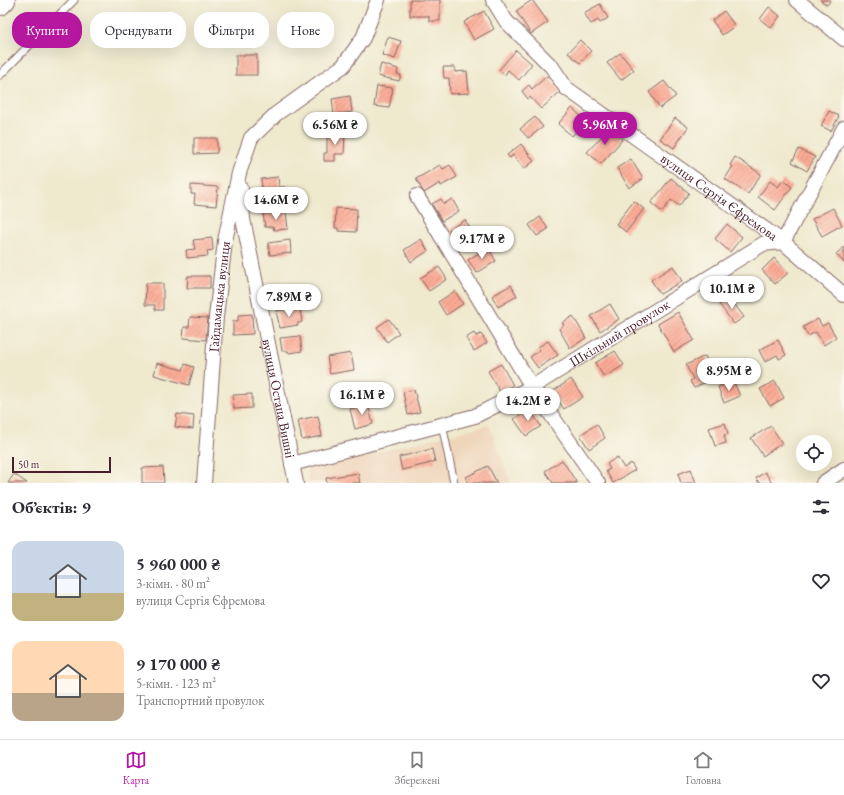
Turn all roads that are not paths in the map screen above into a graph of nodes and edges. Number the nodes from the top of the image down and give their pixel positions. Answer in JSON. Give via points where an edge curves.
{"nodes":[{"id":1,"x":4,"y":0,"type":"edge"},
{"id":2,"x":74,"y":0,"type":"edge"},
{"id":3,"x":378,"y":0,"type":"edge"},
{"id":4,"x":493,"y":0,"type":"edge"},
{"id":5,"x":797,"y":0,"type":"edge"},
{"id":6,"x":0,"y":4,"type":"edge"},
{"id":7,"x":844,"y":39,"type":"edge"},
{"id":8,"x":0,"y":75,"type":"edge"},
{"id":9,"x":844,"y":128,"type":"edge"},
{"id":10,"x":239,"y":173,"type":"junction"},
{"id":11,"x":417,"y":196,"type":"dead end"},
{"id":12,"x":783,"y":242,"type":"junction"},
{"id":13,"x":844,"y":295,"type":"edge"},
{"id":14,"x":532,"y":387,"type":"junction"},
{"id":15,"x":442,"y":424,"type":"junction"},
{"id":16,"x":292,"y":464,"type":"junction"},
{"id":17,"x":844,"y":469,"type":"edge"},
{"id":18,"x":204,"y":483,"type":"edge"},
{"id":19,"x":296,"y":483,"type":"edge"},
{"id":20,"x":454,"y":483,"type":"edge"},
{"id":21,"x":598,"y":483,"type":"edge"},
{"id":22,"x":823,"y":483,"type":"edge"}],
"edges":[{"from":1,"to":6,"type":"highway"},
{"from":2,"to":8,"type":"lane"},
{"from":3,"to":10,"type":"street","name":"Гайдамацька вулиця","via":[[363,38],[343,66],[276,114],[251,138]]},
{"from":4,"to":12,"type":"street","name":"вулиця Сергія Єфремова","via":[[506,21],[552,66],[566,88]]},
{"from":5,"to":7,"type":"street"},
{"from":9,"to":12,"type":"street"},
{"from":10,"to":16,"type":"street","name":"вулиця Остапа Вишні","via":[[243,219]]},
{"from":10,"to":18,"type":"street","name":"Гайдамацька вулиця","via":[[225,241],[216,317]]},
{"from":11,"to":14,"type":"street"},
{"from":12,"to":13,"type":"street","name":"вулиця Сергія Єфремова"},
{"from":12,"to":14,"type":"street","name":"Шкільний провулок","via":[[763,244]]},
{"from":14,"to":15,"type":"street","name":"Шкільний провулок","via":[[475,416]]},
{"from":14,"to":21,"type":"street"},
{"from":15,"to":16,"type":"street","name":"Шкільний провулок"},
{"from":15,"to":20,"type":"lane"},
{"from":16,"to":19,"type":"street","name":"вулиця Остапа Вишні"},
{"from":17,"to":22,"type":"street"}]}
